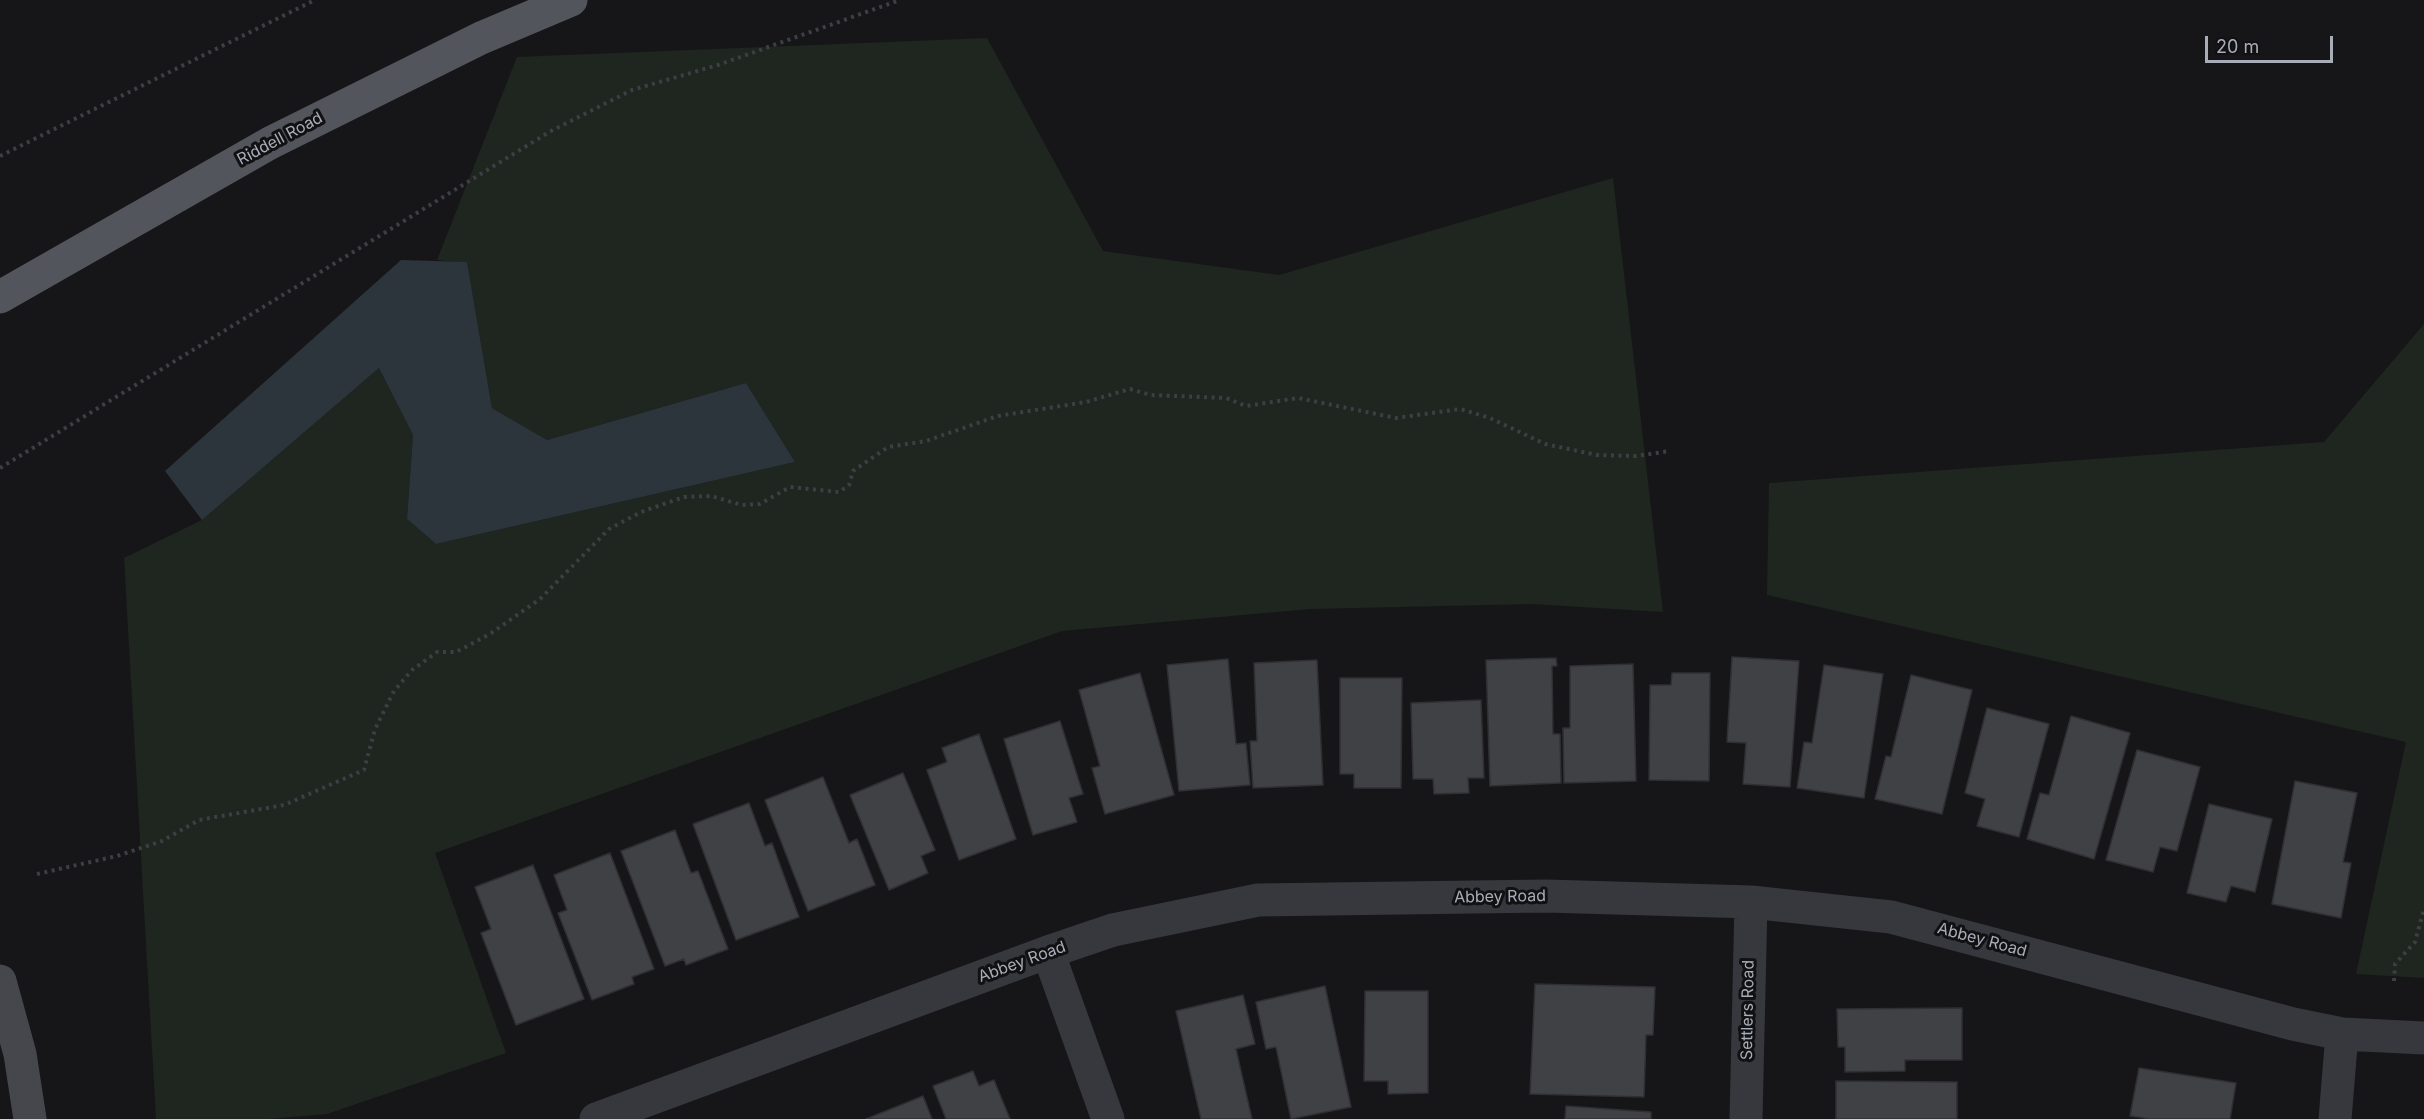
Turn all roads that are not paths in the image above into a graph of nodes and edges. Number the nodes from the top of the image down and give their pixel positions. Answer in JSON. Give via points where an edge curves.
{"nodes":[{"id":1,"x":571,"y":0,"type":"edge"},
{"id":2,"x":0,"y":297,"type":"edge"},
{"id":3,"x":1751,"y":902,"type":"junction"},
{"id":4,"x":1048,"y":952,"type":"junction"},
{"id":5,"x":0,"y":981,"type":"edge"},
{"id":6,"x":2342,"y":1034,"type":"junction"},
{"id":7,"x":2424,"y":1038,"type":"edge"},
{"id":8,"x":30,"y":1119,"type":"edge"},
{"id":9,"x":596,"y":1119,"type":"edge"},
{"id":10,"x":1108,"y":1119,"type":"edge"},
{"id":11,"x":1746,"y":1119,"type":"edge"},
{"id":12,"x":2335,"y":1119,"type":"edge"}],
"edges":[{"from":1,"to":2,"type":"main road","name":"Riddell Road","via":[[481,38],[270,142]]},
{"from":3,"to":4,"type":"street","name":"Abbey Road","via":[[1546,896],[1258,900],[1113,930]]},
{"from":3,"to":6,"type":"street","name":"Abbey Road","via":[[1891,917]]},
{"from":3,"to":11,"type":"street","name":"Settlers Road"},
{"from":4,"to":9,"type":"street","name":"Abbey Road"},
{"from":4,"to":10,"type":"street"},
{"from":5,"to":8,"type":"street","via":[[20,1054]]},
{"from":6,"to":7,"type":"street","name":"Abbey Road"},
{"from":6,"to":12,"type":"street"}]}
